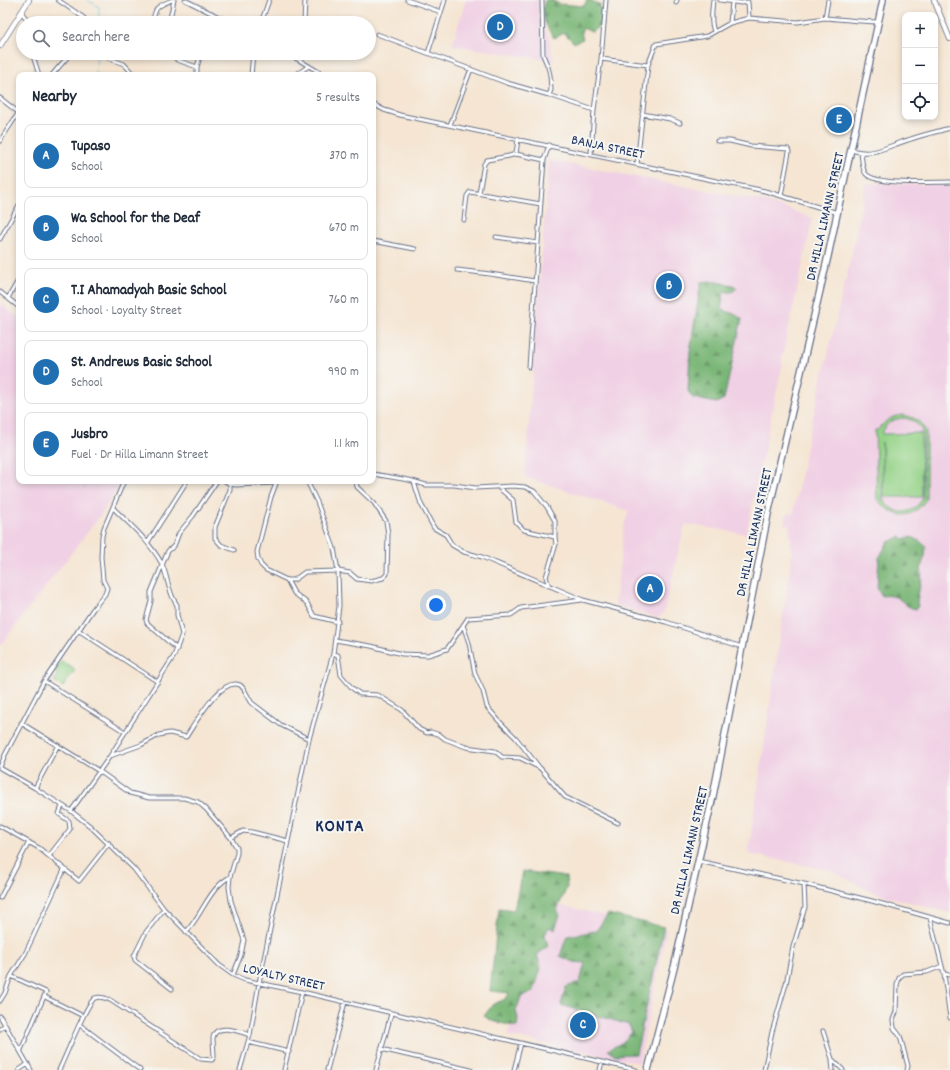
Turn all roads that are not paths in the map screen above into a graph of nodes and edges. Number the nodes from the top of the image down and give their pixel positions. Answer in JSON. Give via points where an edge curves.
{"nodes":[{"id":1,"x":29,"y":0,"type":"edge"},
{"id":2,"x":58,"y":0,"type":"edge"},
{"id":3,"x":173,"y":0,"type":"edge"},
{"id":4,"x":185,"y":0,"type":"edge"},
{"id":5,"x":269,"y":0,"type":"edge"},
{"id":6,"x":305,"y":0,"type":"edge"},
{"id":7,"x":407,"y":0,"type":"edge"},
{"id":8,"x":445,"y":0,"type":"edge"},
{"id":9,"x":542,"y":0,"type":"edge"},
{"id":10,"x":606,"y":0,"type":"edge"},
{"id":11,"x":713,"y":0,"type":"edge"},
{"id":12,"x":720,"y":0,"type":"edge"},
{"id":13,"x":828,"y":0,"type":"edge"},
{"id":14,"x":883,"y":0,"type":"edge"},
{"id":15,"x":934,"y":0,"type":"edge"},
{"id":16,"x":732,"y":2,"type":"junction"},
{"id":17,"x":21,"y":12,"type":"junction"},
{"id":18,"x":441,"y":12,"type":"junction"},
{"id":19,"x":212,"y":13,"type":"junction"},
{"id":20,"x":19,"y":16,"type":"edge"},
{"id":21,"x":24,"y":16,"type":"edge"},
{"id":22,"x":81,"y":16,"type":"edge"},
{"id":23,"x":154,"y":16,"type":"edge"},
{"id":24,"x":170,"y":16,"type":"edge"},
{"id":25,"x":211,"y":16,"type":"edge"},
{"id":26,"x":218,"y":16,"type":"edge"},
{"id":27,"x":263,"y":16,"type":"edge"},
{"id":28,"x":304,"y":16,"type":"edge"},
{"id":29,"x":748,"y":18,"type":"junction"},
{"id":30,"x":825,"y":18,"type":"junction"},
{"id":31,"x":16,"y":20,"type":"edge"},
{"id":32,"x":878,"y":22,"type":"junction"},
{"id":33,"x":730,"y":23,"type":"junction"},
{"id":34,"x":714,"y":31,"type":"junction"},
{"id":35,"x":377,"y":34,"type":"dead end"},
{"id":36,"x":950,"y":39,"type":"edge"},
{"id":37,"x":0,"y":46,"type":"edge"},
{"id":38,"x":428,"y":54,"type":"junction"},
{"id":39,"x":601,"y":59,"type":"junction"},
{"id":40,"x":34,"y":60,"type":"edge"},
{"id":41,"x":65,"y":60,"type":"edge"},
{"id":42,"x":113,"y":60,"type":"edge"},
{"id":43,"x":177,"y":60,"type":"edge"},
{"id":44,"x":199,"y":60,"type":"edge"},
{"id":45,"x":252,"y":60,"type":"edge"},
{"id":46,"x":299,"y":60,"type":"edge"},
{"id":47,"x":648,"y":65,"type":"junction"},
{"id":48,"x":309,"y":66,"type":"junction"},
{"id":49,"x":197,"y":67,"type":"junction"},
{"id":50,"x":471,"y":69,"type":"junction"},
{"id":51,"x":38,"y":72,"type":"edge"},
{"id":52,"x":55,"y":72,"type":"edge"},
{"id":53,"x":131,"y":72,"type":"edge"},
{"id":54,"x":197,"y":72,"type":"edge"},
{"id":55,"x":251,"y":72,"type":"edge"},
{"id":56,"x":300,"y":72,"type":"edge"},
{"id":57,"x":319,"y":72,"type":"edge"},
{"id":58,"x":549,"y":95,"type":"junction"},
{"id":59,"x":0,"y":98,"type":"edge"},
{"id":60,"x":376,"y":106,"type":"edge"},
{"id":61,"x":16,"y":110,"type":"edge"},
{"id":62,"x":594,"y":110,"type":"junction"},
{"id":63,"x":642,"y":114,"type":"junction"},
{"id":64,"x":16,"y":117,"type":"edge"},
{"id":65,"x":680,"y":123,"type":"dead end"},
{"id":66,"x":450,"y":125,"type":"junction"},
{"id":67,"x":950,"y":128,"type":"edge"},
{"id":68,"x":518,"y":139,"type":"junction"},
{"id":69,"x":0,"y":141,"type":"edge"},
{"id":70,"x":717,"y":141,"type":"dead end"},
{"id":71,"x":549,"y":145,"type":"junction"},
{"id":72,"x":851,"y":150,"type":"junction"},
{"id":73,"x":861,"y":153,"type":"junction"},
{"id":74,"x":516,"y":154,"type":"junction"},
{"id":75,"x":591,"y":154,"type":"junction"},
{"id":76,"x":544,"y":160,"type":"junction"},
{"id":77,"x":637,"y":164,"type":"junction"},
{"id":78,"x":950,"y":182,"type":"edge"},
{"id":79,"x":479,"y":193,"type":"junction"},
{"id":80,"x":781,"y":196,"type":"junction"},
{"id":81,"x":541,"y":204,"type":"junction"},
{"id":82,"x":16,"y":210,"type":"edge"},
{"id":83,"x":838,"y":213,"type":"junction"},
{"id":84,"x":464,"y":220,"type":"dead end"},
{"id":85,"x":496,"y":237,"type":"dead end"},
{"id":86,"x":0,"y":239,"type":"edge"},
{"id":87,"x":376,"y":241,"type":"edge"},
{"id":88,"x":538,"y":243,"type":"junction"},
{"id":89,"x":415,"y":249,"type":"dead end"},
{"id":90,"x":457,"y":270,"type":"dead end"},
{"id":91,"x":535,"y":281,"type":"junction"},
{"id":92,"x":16,"y":284,"type":"edge"},
{"id":93,"x":0,"y":292,"type":"edge"},
{"id":94,"x":8,"y":298,"type":"junction"},
{"id":95,"x":16,"y":305,"type":"edge"},
{"id":96,"x":529,"y":367,"type":"dead end"},
{"id":97,"x":376,"y":475,"type":"edge"},
{"id":98,"x":414,"y":482,"type":"junction"},
{"id":99,"x":123,"y":484,"type":"edge"},
{"id":100,"x":185,"y":484,"type":"edge"},
{"id":101,"x":215,"y":484,"type":"edge"},
{"id":102,"x":230,"y":484,"type":"joint"},
{"id":103,"x":249,"y":484,"type":"edge"},
{"id":104,"x":275,"y":484,"type":"edge"},
{"id":105,"x":308,"y":484,"type":"edge"},
{"id":106,"x":356,"y":484,"type":"edge"},
{"id":107,"x":499,"y":488,"type":"junction"},
{"id":108,"x":113,"y":508,"type":"junction"},
{"id":109,"x":555,"y":537,"type":"junction"},
{"id":110,"x":148,"y":542,"type":"junction"},
{"id":111,"x":234,"y":550,"type":"dead end"},
{"id":112,"x":162,"y":565,"type":"junction"},
{"id":113,"x":338,"y":571,"type":"junction"},
{"id":114,"x":287,"y":580,"type":"junction"},
{"id":115,"x":549,"y":586,"type":"junction"},
{"id":116,"x":583,"y":600,"type":"junction"},
{"id":117,"x":338,"y":622,"type":"junction"},
{"id":118,"x":463,"y":625,"type":"junction"},
{"id":119,"x":78,"y":630,"type":"junction"},
{"id":120,"x":335,"y":640,"type":"junction"},
{"id":121,"x":742,"y":647,"type":"junction"},
{"id":122,"x":177,"y":649,"type":"junction"},
{"id":123,"x":333,"y":654,"type":"junction"},
{"id":124,"x":44,"y":681,"type":"junction"},
{"id":125,"x":158,"y":682,"type":"junction"},
{"id":126,"x":21,"y":723,"type":"junction"},
{"id":127,"x":125,"y":732,"type":"junction"},
{"id":128,"x":309,"y":739,"type":"junction"},
{"id":129,"x":58,"y":745,"type":"junction"},
{"id":130,"x":110,"y":756,"type":"junction"},
{"id":131,"x":0,"y":768,"type":"edge"},
{"id":132,"x":540,"y":768,"type":"junction"},
{"id":133,"x":99,"y":771,"type":"junction"},
{"id":134,"x":35,"y":788,"type":"junction"},
{"id":135,"x":62,"y":806,"type":"junction"},
{"id":136,"x":71,"y":811,"type":"junction"},
{"id":137,"x":618,"y":823,"type":"dead end"},
{"id":138,"x":0,"y":826,"type":"edge"},
{"id":139,"x":231,"y":838,"type":"junction"},
{"id":140,"x":288,"y":841,"type":"junction"},
{"id":141,"x":29,"y":842,"type":"junction"},
{"id":142,"x":109,"y":844,"type":"junction"},
{"id":143,"x":49,"y":856,"type":"junction"},
{"id":144,"x":698,"y":861,"type":"junction"},
{"id":145,"x":64,"y":870,"type":"junction"},
{"id":146,"x":230,"y":877,"type":"junction"},
{"id":147,"x":804,"y":884,"type":"junction"},
{"id":148,"x":1,"y":893,"type":"edge"},
{"id":149,"x":0,"y":898,"type":"edge"},
{"id":150,"x":164,"y":909,"type":"junction"},
{"id":151,"x":930,"y":918,"type":"junction"},
{"id":152,"x":950,"y":924,"type":"edge"},
{"id":153,"x":186,"y":932,"type":"junction"},
{"id":154,"x":942,"y":966,"type":"junction"},
{"id":155,"x":944,"y":974,"type":"junction"},
{"id":156,"x":233,"y":975,"type":"junction"},
{"id":157,"x":950,"y":975,"type":"edge"},
{"id":158,"x":11,"y":976,"type":"junction"},
{"id":159,"x":259,"y":983,"type":"junction"},
{"id":160,"x":172,"y":989,"type":"dead end"},
{"id":161,"x":302,"y":992,"type":"junction"},
{"id":162,"x":45,"y":997,"type":"junction"},
{"id":163,"x":0,"y":1001,"type":"edge"},
{"id":164,"x":345,"y":1002,"type":"junction"},
{"id":165,"x":392,"y":1014,"type":"junction"},
{"id":166,"x":0,"y":1016,"type":"edge"},
{"id":167,"x":83,"y":1016,"type":"junction"},
{"id":168,"x":950,"y":1018,"type":"edge"},
{"id":169,"x":5,"y":1025,"type":"junction"},
{"id":170,"x":80,"y":1025,"type":"junction"},
{"id":171,"x":0,"y":1029,"type":"edge"},
{"id":172,"x":823,"y":1031,"type":"dead end"},
{"id":173,"x":250,"y":1034,"type":"junction"},
{"id":174,"x":248,"y":1042,"type":"junction"},
{"id":175,"x":521,"y":1043,"type":"junction"},
{"id":176,"x":381,"y":1049,"type":"junction"},
{"id":177,"x":21,"y":1050,"type":"junction"},
{"id":178,"x":289,"y":1052,"type":"junction"},
{"id":179,"x":832,"y":1059,"type":"junction"},
{"id":180,"x":602,"y":1062,"type":"junction"},
{"id":181,"x":28,"y":1064,"type":"junction"},
{"id":182,"x":19,"y":1070,"type":"edge"},
{"id":183,"x":31,"y":1070,"type":"edge"},
{"id":184,"x":59,"y":1070,"type":"edge"},
{"id":185,"x":140,"y":1070,"type":"edge"},
{"id":186,"x":240,"y":1070,"type":"edge"},
{"id":187,"x":284,"y":1070,"type":"edge"},
{"id":188,"x":327,"y":1070,"type":"edge"},
{"id":189,"x":376,"y":1070,"type":"edge"},
{"id":190,"x":471,"y":1070,"type":"edge"},
{"id":191,"x":514,"y":1070,"type":"edge"},
{"id":192,"x":600,"y":1070,"type":"edge"},
{"id":193,"x":636,"y":1070,"type":"edge"},
{"id":194,"x":648,"y":1070,"type":"edge"},
{"id":195,"x":764,"y":1070,"type":"edge"},
{"id":196,"x":833,"y":1070,"type":"edge"},
{"id":197,"x":843,"y":1070,"type":"edge"},
{"id":198,"x":908,"y":1070,"type":"edge"}],
"edges":[{"from":1,"to":17,"type":"street"},
{"from":2,"to":22,"type":"street"},
{"from":3,"to":23,"type":"street","via":[[159,6]]},
{"from":3,"to":24,"type":"street"},
{"from":4,"to":19,"type":"street"},
{"from":5,"to":27,"type":"street"},
{"from":6,"to":28,"type":"street"},
{"from":7,"to":18,"type":"street"},
{"from":8,"to":18,"type":"street"},
{"from":9,"to":58,"type":"street","via":[[543,56],[550,75]]},
{"from":10,"to":39,"type":"street"},
{"from":11,"to":34,"type":"street"},
{"from":12,"to":16,"type":"street"},
{"from":13,"to":30,"type":"street"},
{"from":14,"to":32,"type":"highway","name":"DR HILLA LIMANN STREET"},
{"from":15,"to":36,"type":"street"},
{"from":16,"to":29,"type":"street","via":[[748,2]]},
{"from":16,"to":33,"type":"street"},
{"from":17,"to":20,"type":"street"},
{"from":17,"to":21,"type":"street"},
{"from":18,"to":38,"type":"street"},
{"from":19,"to":25,"type":"street"},
{"from":19,"to":26,"type":"street"},
{"from":29,"to":30,"type":"street","via":[[798,22]]},
{"from":29,"to":33,"type":"street"},
{"from":30,"to":32,"type":"street"},
{"from":31,"to":37,"type":"street"},
{"from":32,"to":72,"type":"highway","name":"DR HILLA LIMANN STREET"},
{"from":33,"to":34,"type":"street"},
{"from":34,"to":47,"type":"street","via":[[707,36],[656,44]]},
{"from":35,"to":38,"type":"street"},
{"from":38,"to":50,"type":"street"},
{"from":39,"to":47,"type":"street"},
{"from":39,"to":62,"type":"street"},
{"from":40,"to":51,"type":"street"},
{"from":41,"to":52,"type":"street"},
{"from":42,"to":53,"type":"street","via":[[124,64]]},
{"from":43,"to":49,"type":"street"},
{"from":44,"to":49,"type":"street"},
{"from":45,"to":55,"type":"street"},
{"from":46,"to":48,"type":"street"},
{"from":47,"to":63,"type":"street"},
{"from":48,"to":56,"type":"street"},
{"from":48,"to":57,"type":"street"},
{"from":49,"to":54,"type":"street"},
{"from":50,"to":58,"type":"street"},
{"from":50,"to":66,"type":"street"},
{"from":58,"to":62,"type":"street"},
{"from":59,"to":61,"type":"street"},
{"from":60,"to":66,"type":"street","name":"BANJA STREET","via":[[400,115]]},
{"from":62,"to":75,"type":"street"},
{"from":63,"to":65,"type":"street"},
{"from":63,"to":77,"type":"street"},
{"from":64,"to":69,"type":"street"},
{"from":66,"to":68,"type":"street","name":"BANJA STREET"},
{"from":67,"to":73,"type":"street","via":[[905,140],[879,151]]},
{"from":68,"to":71,"type":"street","name":"BANJA STREET"},
{"from":68,"to":74,"type":"street"},
{"from":70,"to":80,"type":"street","via":[[730,140],[752,146],[788,149]]},
{"from":71,"to":75,"type":"street","name":"BANJA STREET"},
{"from":71,"to":76,"type":"street"},
{"from":72,"to":73,"type":"street"},
{"from":72,"to":83,"type":"highway","name":"DR HILLA LIMANN STREET"},
{"from":73,"to":78,"type":"street","via":[[864,171],[878,180]]},
{"from":74,"to":76,"type":"street"},
{"from":74,"to":79,"type":"street","via":[[487,160]]},
{"from":75,"to":77,"type":"street","name":"BANJA STREET"},
{"from":76,"to":81,"type":"street"},
{"from":77,"to":80,"type":"street","name":"BANJA STREET"},
{"from":79,"to":81,"type":"street"},
{"from":79,"to":84,"type":"street","via":[[470,192],[467,196]]},
{"from":80,"to":83,"type":"street","name":"BANJA STREET"},
{"from":81,"to":88,"type":"street"},
{"from":82,"to":86,"type":"street"},
{"from":83,"to":121,"type":"highway","name":"DR HILLA LIMANN STREET","via":[[768,514]]},
{"from":85,"to":88,"type":"street"},
{"from":87,"to":89,"type":"street"},
{"from":88,"to":91,"type":"street"},
{"from":90,"to":91,"type":"street"},
{"from":91,"to":96,"type":"street"},
{"from":92,"to":94,"type":"street"},
{"from":93,"to":94,"type":"street"},
{"from":94,"to":95,"type":"street"},
{"from":97,"to":98,"type":"street"},
{"from":98,"to":107,"type":"street","via":[[433,486]]},
{"from":98,"to":115,"type":"street","via":[[421,504],[434,528],[446,535],[452,544],[464,552],[482,557]]},
{"from":99,"to":108,"type":"street"},
{"from":100,"to":110,"type":"street"},
{"from":101,"to":112,"type":"street","via":[[179,533]]},
{"from":102,"to":103,"type":"street"},
{"from":102,"to":111,"type":"street","via":[[215,527],[215,538],[222,545]]},
{"from":104,"to":114,"type":"street","via":[[257,557],[266,570]]},
{"from":105,"to":113,"type":"street","via":[[334,548]]},
{"from":106,"to":113,"type":"street","via":[[386,520],[387,574],[383,578],[371,581],[357,579],[350,573]]},
{"from":107,"to":109,"type":"street","via":[[513,500],[516,522],[524,530]]},
{"from":107,"to":109,"type":"street","via":[[525,487],[534,491],[555,521]]},
{"from":108,"to":110,"type":"street"},
{"from":108,"to":119,"type":"street","via":[[102,536],[103,580],[107,588]]},
{"from":109,"to":115,"type":"street","via":[[556,544],[546,576]]},
{"from":110,"to":112,"type":"street"},
{"from":112,"to":122,"type":"street","via":[[177,605],[182,634]]},
{"from":112,"to":122,"type":"street","via":[[151,592],[146,620]]},
{"from":113,"to":114,"type":"street","via":[[305,572],[294,580]]},
{"from":113,"to":117,"type":"street"},
{"from":114,"to":117,"type":"street","via":[[294,593],[306,603],[314,616]]},
{"from":115,"to":116,"type":"street"},
{"from":116,"to":118,"type":"street","via":[[521,608],[511,615],[468,618]]},
{"from":116,"to":121,"type":"street","via":[[666,622]]},
{"from":117,"to":120,"type":"street"},
{"from":118,"to":120,"type":"street","via":[[447,649],[428,655],[402,654]]},
{"from":118,"to":132,"type":"street","via":[[475,674],[487,707]]},
{"from":119,"to":124,"type":"street"},
{"from":119,"to":125,"type":"street"},
{"from":120,"to":123,"type":"street"},
{"from":121,"to":144,"type":"highway","name":"DR HILLA LIMANN STREET"},
{"from":122,"to":125,"type":"street"},
{"from":123,"to":128,"type":"street"},
{"from":123,"to":132,"type":"street","via":[[338,655],[341,675],[352,688],[360,694],[378,695],[402,710],[419,729],[466,746],[495,751],[502,757],[520,758]]},
{"from":124,"to":126,"type":"street"},
{"from":124,"to":127,"type":"street"},
{"from":125,"to":127,"type":"street"},
{"from":126,"to":129,"type":"street"},
{"from":126,"to":131,"type":"street"},
{"from":127,"to":130,"type":"street"},
{"from":128,"to":130,"type":"street","via":[[281,725],[252,703],[243,687],[232,684],[218,693],[186,736],[170,733],[159,735],[141,745]]},
{"from":128,"to":140,"type":"street"},
{"from":129,"to":133,"type":"street"},
{"from":129,"to":134,"type":"street"},
{"from":130,"to":133,"type":"street"},
{"from":131,"to":134,"type":"street","name":"LOYALTY STREET"},
{"from":132,"to":137,"type":"street","via":[[565,797]]},
{"from":133,"to":136,"type":"street"},
{"from":133,"to":139,"type":"street","via":[[130,793],[149,798],[184,798],[198,802]]},
{"from":134,"to":135,"type":"street","name":"LOYALTY STREET"},
{"from":135,"to":136,"type":"street","name":"LOYALTY STREET"},
{"from":135,"to":143,"type":"street","via":[[59,814],[69,821],[70,829]]},
{"from":136,"to":142,"type":"street","name":"LOYALTY STREET"},
{"from":138,"to":141,"type":"street"},
{"from":139,"to":140,"type":"street","via":[[243,831]]},
{"from":139,"to":146,"type":"street","via":[[237,853]]},
{"from":140,"to":159,"type":"street"},
{"from":141,"to":143,"type":"street"},
{"from":141,"to":148,"type":"street"},
{"from":142,"to":145,"type":"street","via":[[79,881]]},
{"from":142,"to":150,"type":"street","name":"LOYALTY STREET","via":[[134,869]]},
{"from":143,"to":145,"type":"street"},
{"from":144,"to":147,"type":"street"},
{"from":144,"to":194,"type":"highway","name":"DR HILLA LIMANN STREET"},
{"from":145,"to":158,"type":"street","via":[[25,954]]},
{"from":146,"to":153,"type":"street","via":[[216,888]]},
{"from":146,"to":156,"type":"street","via":[[232,902],[244,940]]},
{"from":147,"to":151,"type":"street"},
{"from":147,"to":195,"type":"street","via":[[805,907]]},
{"from":148,"to":149,"type":"street"},
{"from":150,"to":153,"type":"street","name":"LOYALTY STREET"},
{"from":150,"to":160,"type":"street","via":[[146,932],[134,956],[135,960]]},
{"from":151,"to":152,"type":"street"},
{"from":151,"to":154,"type":"street"},
{"from":153,"to":156,"type":"street","name":"LOYALTY STREET","via":[[218,965]]},
{"from":154,"to":155,"type":"street"},
{"from":154,"to":198,"type":"street","via":[[927,972],[902,974],[899,978],[893,1020],[894,1028],[900,1036]]},
{"from":155,"to":157,"type":"street"},
{"from":155,"to":168,"type":"street"},
{"from":156,"to":159,"type":"street","name":"LOYALTY STREET"},
{"from":158,"to":162,"type":"street","via":[[46,992]]},
{"from":158,"to":163,"type":"street"},
{"from":159,"to":161,"type":"street","name":"LOYALTY STREET"},
{"from":159,"to":173,"type":"street"},
{"from":161,"to":164,"type":"street","name":"LOYALTY STREET"},
{"from":161,"to":178,"type":"street"},
{"from":162,"to":167,"type":"street"},
{"from":162,"to":177,"type":"street"},
{"from":164,"to":165,"type":"street","name":"LOYALTY STREET"},
{"from":164,"to":188,"type":"street"},
{"from":165,"to":175,"type":"street","name":"LOYALTY STREET"},
{"from":165,"to":176,"type":"street"},
{"from":166,"to":169,"type":"street"},
{"from":167,"to":170,"type":"street"},
{"from":167,"to":173,"type":"street","via":[[95,998],[103,997],[201,1059],[212,1060],[214,1057],[215,1033],[225,1028]]},
{"from":169,"to":171,"type":"street"},
{"from":169,"to":177,"type":"street"},
{"from":170,"to":184,"type":"street"},
{"from":170,"to":185,"type":"street"},
{"from":172,"to":179,"type":"street"},
{"from":173,"to":174,"type":"street"},
{"from":174,"to":178,"type":"street"},
{"from":174,"to":186,"type":"street"},
{"from":175,"to":180,"type":"street","name":"LOYALTY STREET"},
{"from":175,"to":191,"type":"street"},
{"from":176,"to":189,"type":"street"},
{"from":176,"to":190,"type":"street"},
{"from":177,"to":181,"type":"street"},
{"from":178,"to":187,"type":"street"},
{"from":179,"to":196,"type":"street"},
{"from":179,"to":197,"type":"street"},
{"from":180,"to":192,"type":"street"},
{"from":180,"to":193,"type":"street","name":"LOYALTY STREET"},
{"from":181,"to":182,"type":"street"},
{"from":181,"to":183,"type":"street"}]}
